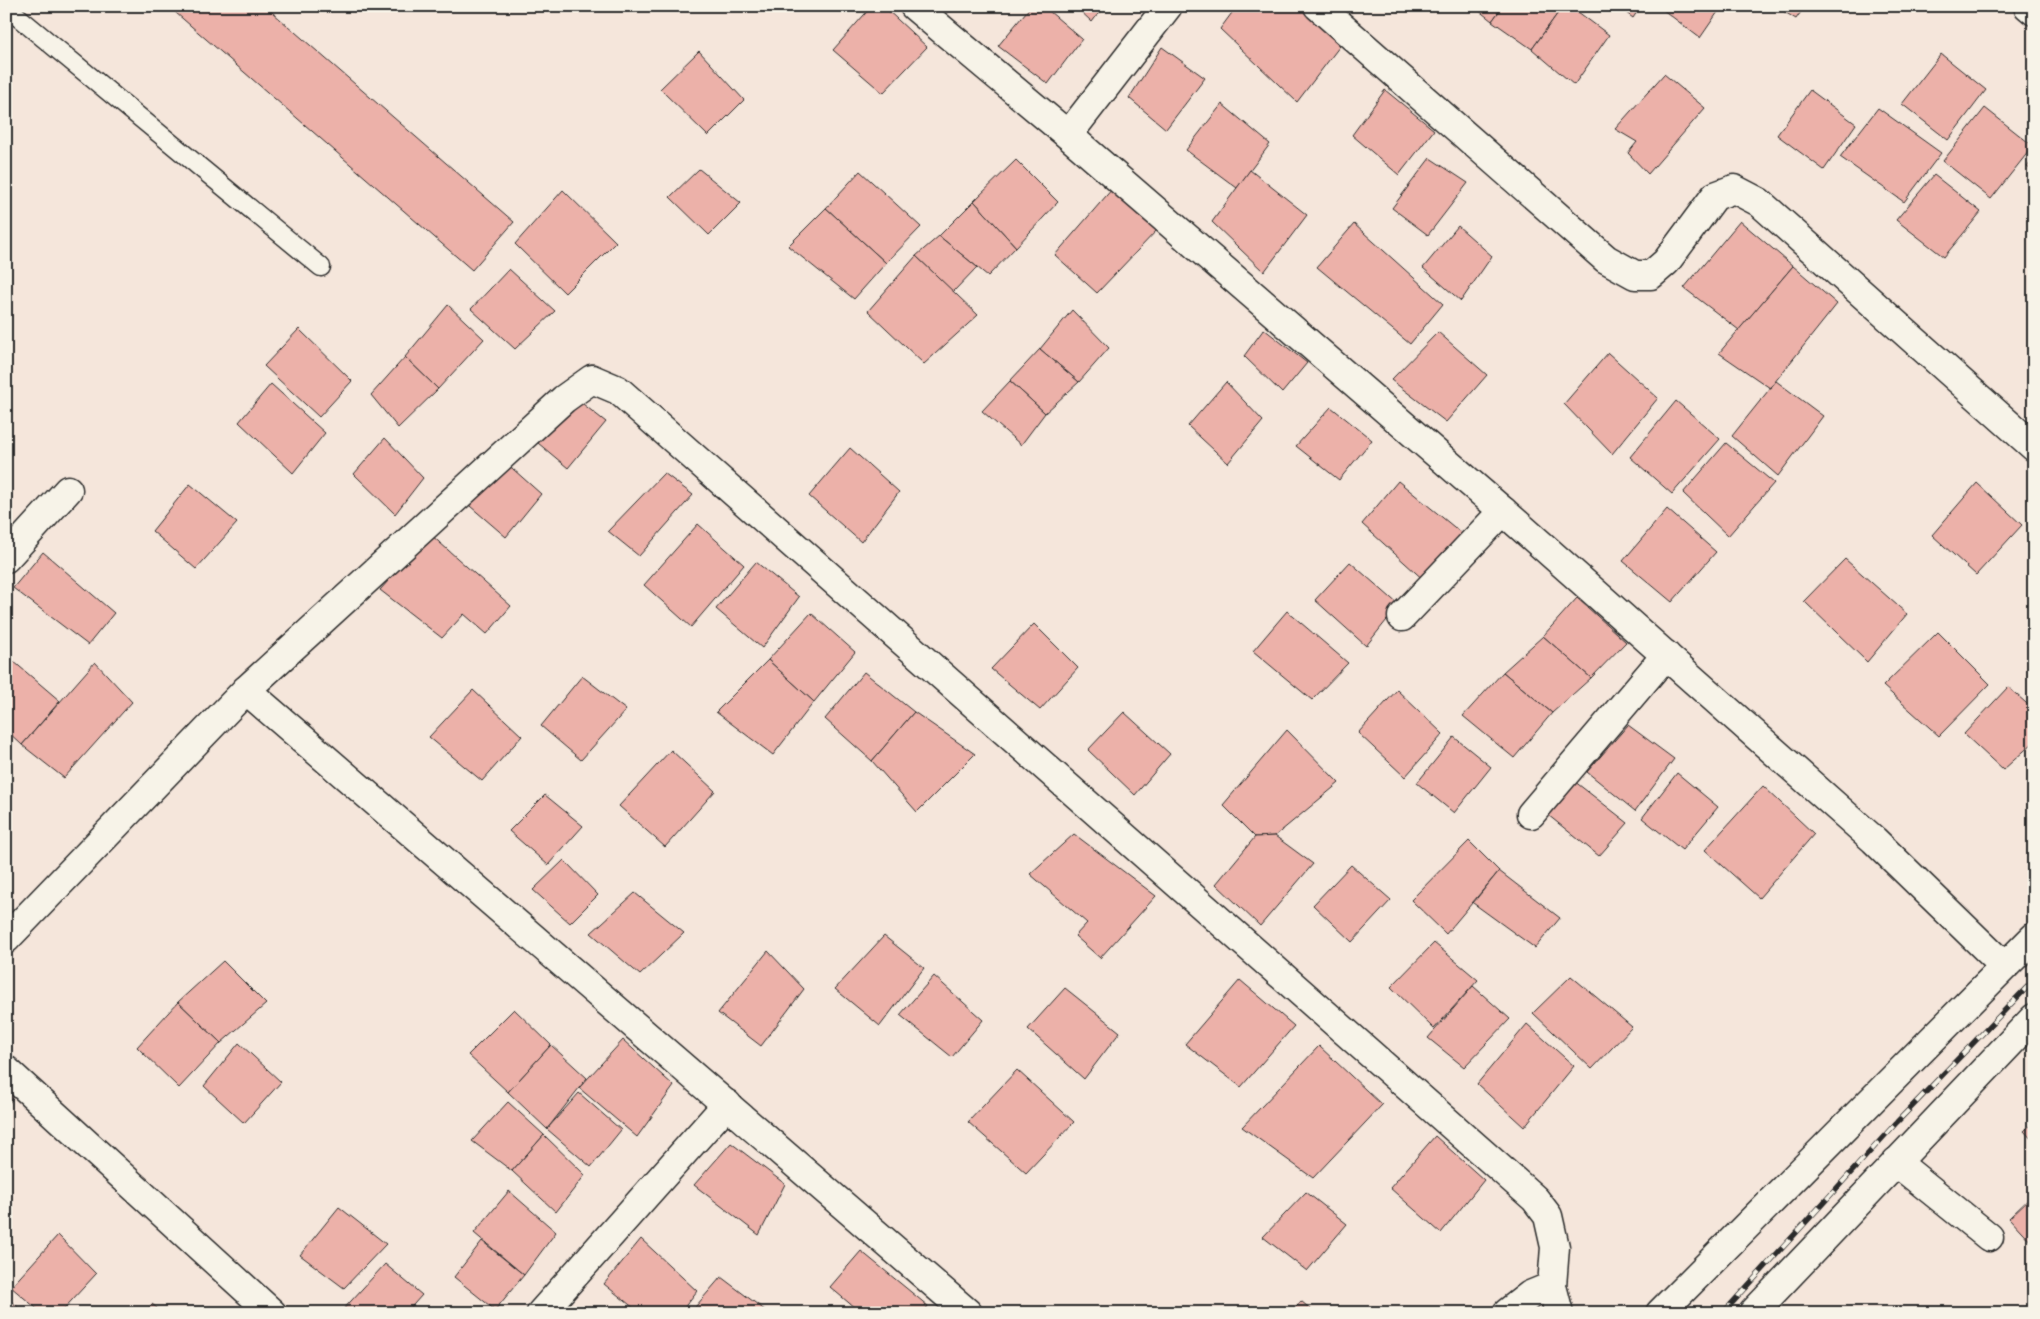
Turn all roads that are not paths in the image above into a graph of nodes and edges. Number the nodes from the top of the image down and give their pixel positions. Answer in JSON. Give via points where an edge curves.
{"nodes":[{"id":1,"x":914,"y":6,"type":"edge"},
{"id":2,"x":1168,"y":6,"type":"edge"},
{"id":3,"x":1318,"y":6,"type":"edge"},
{"id":4,"x":2028,"y":6,"type":"edge"},
{"id":5,"x":6,"y":7,"type":"edge"},
{"id":6,"x":2034,"y":11,"type":"edge"},
{"id":7,"x":1068,"y":135,"type":"junction"},
{"id":8,"x":321,"y":267,"type":"dead end"},
{"id":9,"x":2034,"y":446,"type":"edge"},
{"id":10,"x":68,"y":490,"type":"dead end"},
{"id":11,"x":1503,"y":511,"type":"junction"},
{"id":12,"x":6,"y":558,"type":"edge"},
{"id":13,"x":1402,"y":617,"type":"dead end"},
{"id":14,"x":1666,"y":655,"type":"junction"},
{"id":15,"x":246,"y":690,"type":"junction"},
{"id":16,"x":1531,"y":814,"type":"dead end"},
{"id":17,"x":2034,"y":937,"type":"edge"},
{"id":18,"x":6,"y":938,"type":"edge"},
{"id":19,"x":2004,"y":966,"type":"junction"},
{"id":20,"x":2034,"y":1018,"type":"edge"},
{"id":21,"x":6,"y":1070,"type":"edge"},
{"id":22,"x":727,"y":1104,"type":"junction"},
{"id":23,"x":1896,"y":1162,"type":"junction"},
{"id":24,"x":1989,"y":1237,"type":"dead end"},
{"id":25,"x":1552,"y":1286,"type":"junction"},
{"id":26,"x":272,"y":1313,"type":"edge"},
{"id":27,"x":542,"y":1313,"type":"edge"},
{"id":28,"x":968,"y":1313,"type":"edge"},
{"id":29,"x":1506,"y":1313,"type":"edge"},
{"id":30,"x":1559,"y":1313,"type":"edge"},
{"id":31,"x":1660,"y":1313,"type":"edge"},
{"id":32,"x":1753,"y":1313,"type":"edge"}],
"edges":[{"from":1,"to":7,"type":"street"},
{"from":2,"to":7,"type":"street"},
{"from":3,"to":9,"type":"street","via":[[1606,259],[1635,275],[1651,275],[1666,262],[1715,196],[1734,189],[1759,202]]},
{"from":4,"to":6,"type":"street"},
{"from":5,"to":8,"type":"lane"},
{"from":7,"to":11,"type":"street"},
{"from":10,"to":12,"type":"street"},
{"from":11,"to":13,"type":"street"},
{"from":11,"to":14,"type":"street"},
{"from":14,"to":16,"type":"street"},
{"from":14,"to":19,"type":"street","via":[[1874,840]]},
{"from":15,"to":18,"type":"street"},
{"from":15,"to":22,"type":"street"},
{"from":15,"to":25,"type":"street","via":[[564,399],[592,379],[618,390],[1535,1199],[1548,1216],[1555,1247]]},
{"from":17,"to":19,"type":"street"},
{"from":19,"to":31,"type":"street"},
{"from":20,"to":23,"type":"street"},
{"from":21,"to":26,"type":"street"},
{"from":22,"to":27,"type":"street"},
{"from":22,"to":28,"type":"street"},
{"from":23,"to":24,"type":"street"},
{"from":23,"to":32,"type":"street"},
{"from":25,"to":29,"type":"street","via":[[1530,1295]]},
{"from":25,"to":30,"type":"street"}]}
